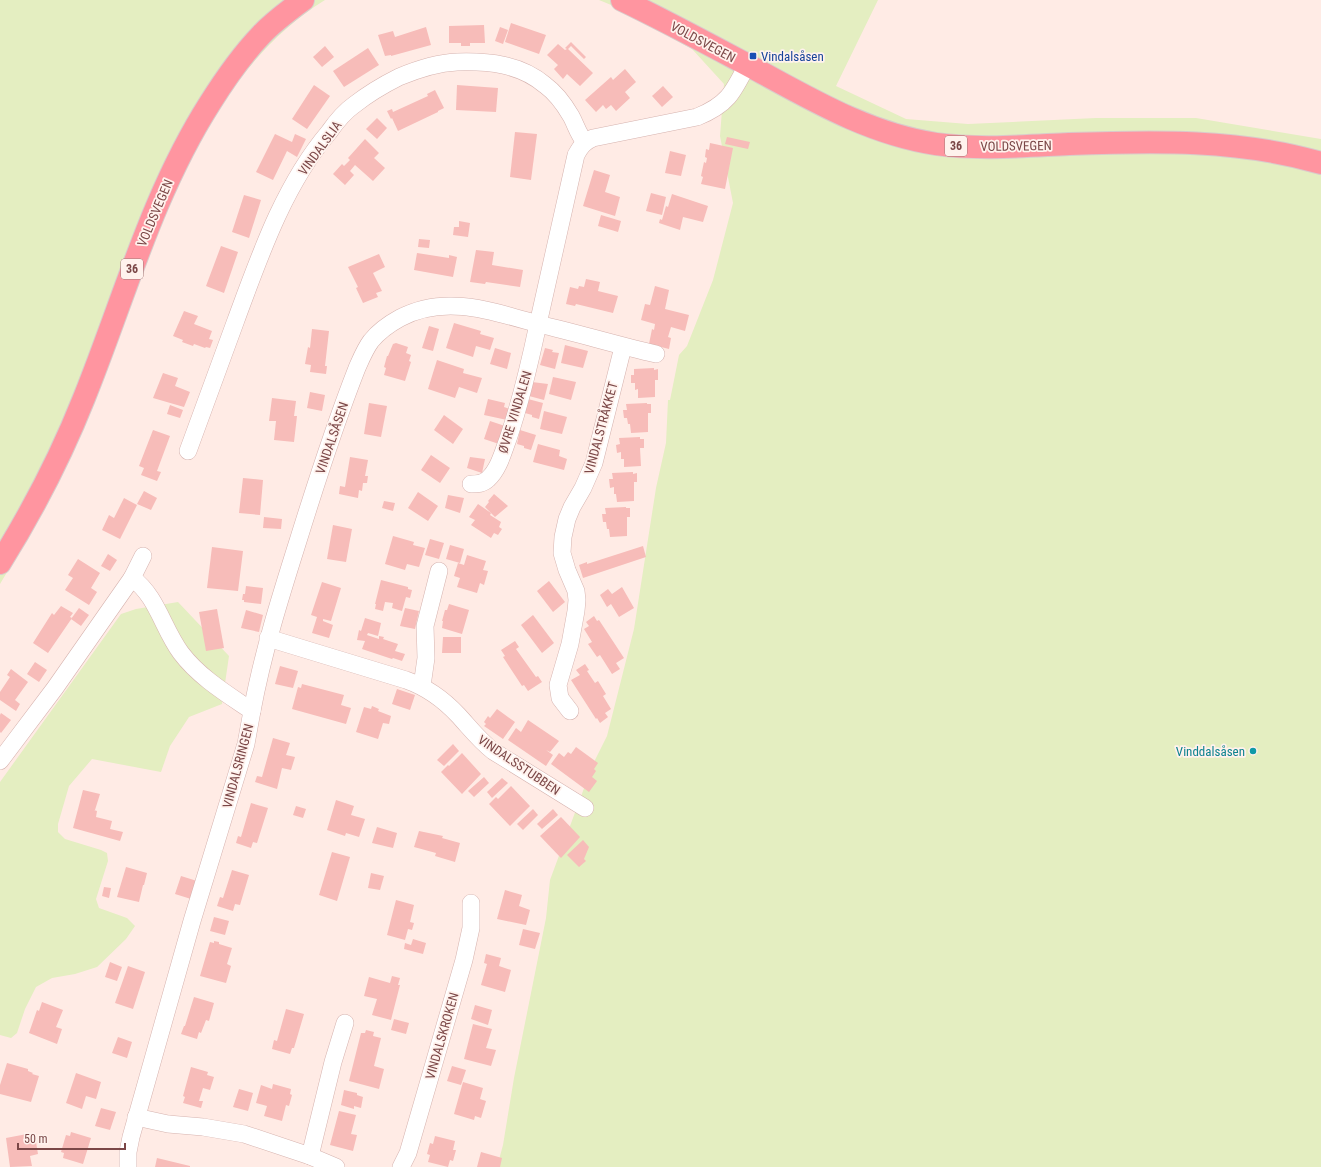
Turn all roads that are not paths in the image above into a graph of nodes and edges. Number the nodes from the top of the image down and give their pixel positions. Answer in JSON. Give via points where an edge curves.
{"nodes":[{"id":1,"x":303,"y":0,"type":"edge"},
{"id":2,"x":622,"y":0,"type":"edge"},
{"id":3,"x":747,"y":65,"type":"junction"},
{"id":4,"x":585,"y":142,"type":"junction"},
{"id":5,"x":1321,"y":163,"type":"edge"},
{"id":6,"x":538,"y":324,"type":"junction"},
{"id":7,"x":623,"y":347,"type":"junction"},
{"id":8,"x":656,"y":354,"type":"dead end"},
{"id":9,"x":188,"y":451,"type":"dead end"},
{"id":10,"x":471,"y":484,"type":"dead end"},
{"id":11,"x":143,"y":556,"type":"dead end"},
{"id":12,"x":0,"y":563,"type":"edge"},
{"id":13,"x":439,"y":571,"type":"dead end"},
{"id":14,"x":132,"y":578,"type":"junction"},
{"id":15,"x":268,"y":638,"type":"junction"},
{"id":16,"x":422,"y":686,"type":"junction"},
{"id":17,"x":252,"y":711,"type":"junction"},
{"id":18,"x":570,"y":711,"type":"dead end"},
{"id":19,"x":0,"y":761,"type":"edge"},
{"id":20,"x":585,"y":808,"type":"dead end"},
{"id":21,"x":471,"y":903,"type":"dead end"},
{"id":22,"x":345,"y":1023,"type":"dead end"},
{"id":23,"x":136,"y":1117,"type":"junction"},
{"id":24,"x":310,"y":1156,"type":"junction"},
{"id":25,"x":128,"y":1167,"type":"edge"},
{"id":26,"x":336,"y":1167,"type":"edge"},
{"id":27,"x":401,"y":1167,"type":"edge"}],
"edges":[{"from":1,"to":12,"type":"highway","name":"VOLDSVEGEN","number":"36","via":[[260,36],[242,57],[190,136],[154,211],[70,430],[41,492]]},
{"from":2,"to":3,"type":"highway","name":"VOLDSVEGEN","number":"36"},
{"from":3,"to":4,"type":"street","via":[[730,95],[710,112],[593,138]]},
{"from":3,"to":5,"type":"highway","name":"VOLDSVEGEN","number":"36","via":[[839,113],[875,128],[937,144],[983,147],[1148,142],[1215,144],[1271,151]]},
{"from":4,"to":6,"type":"street","via":[[576,155]]},
{"from":4,"to":9,"type":"street","name":"VINDALSLIA","via":[[555,93],[535,77],[504,64],[447,62],[430,66],[386,83],[353,105],[319,143],[287,196],[253,275]]},
{"from":6,"to":7,"type":"street","name":"VINDALSÅSEN","via":[[572,331]]},
{"from":6,"to":10,"type":"street","name":"ØVRE VINDALEN","via":[[523,390],[496,469],[487,481]]},
{"from":6,"to":15,"type":"street","name":"VINDALSÅSEN","via":[[486,310],[449,305],[433,306],[418,310],[390,324],[371,341],[357,368],[343,405]]},
{"from":7,"to":8,"type":"street","name":"VINDALSÅSEN"},
{"from":7,"to":18,"type":"street","name":"VINDALSTRÅKKET","via":[[594,463],[572,507],[563,537],[562,553],[577,600],[570,644],[558,685],[560,698]]},
{"from":11,"to":14,"type":"street"},
{"from":13,"to":16,"type":"street","via":[[425,626],[426,662]]},
{"from":14,"to":17,"type":"street","name":"VINDALSRINGEN","via":[[142,585],[149,595],[181,654],[217,687]]},
{"from":14,"to":19,"type":"street"},
{"from":15,"to":16,"type":"street","name":"VINDALSSTUBBEN"},
{"from":15,"to":17,"type":"street","name":"VINDALSÅSEN"},
{"from":16,"to":20,"type":"street","name":"VINDALSSTUBBEN","via":[[447,704],[488,747]]},
{"from":17,"to":23,"type":"street","name":"VINDALSRINGEN","via":[[246,744]]},
{"from":21,"to":27,"type":"street","name":"VINDALSKROKEN","via":[[471,928],[464,960],[408,1153]]},
{"from":22,"to":24,"type":"street"},
{"from":23,"to":24,"type":"street","via":[[244,1134]]},
{"from":23,"to":25,"type":"street","name":"VINDALSRINGEN","via":[[128,1152]]},
{"from":24,"to":26,"type":"street"}]}
